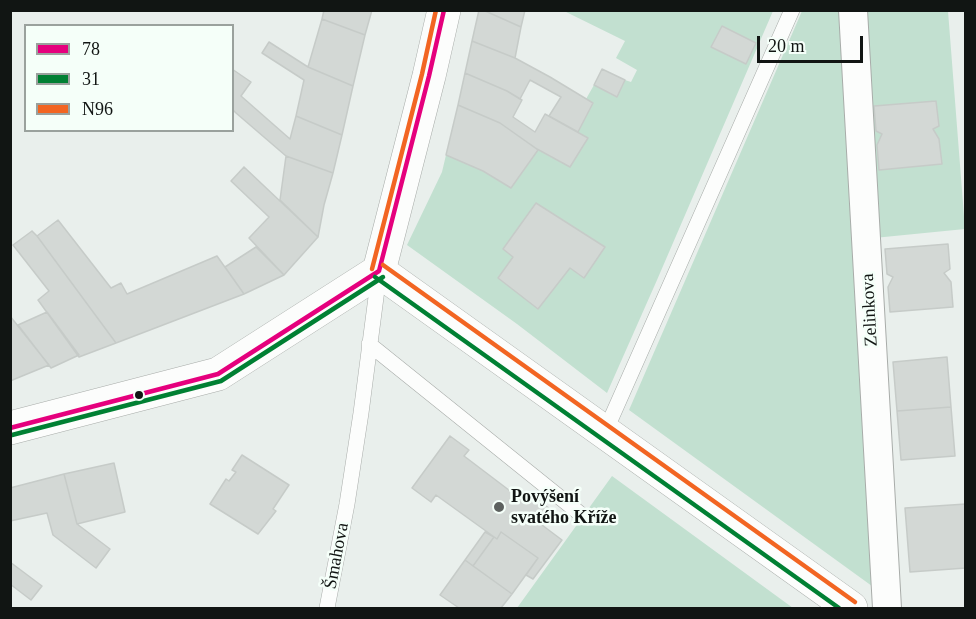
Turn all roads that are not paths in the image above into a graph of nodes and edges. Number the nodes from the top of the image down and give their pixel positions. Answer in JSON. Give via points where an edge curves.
{"nodes":[{"id":1,"x":444,"y":10,"type":"edge"},
{"id":2,"x":792,"y":10,"type":"edge"},
{"id":3,"x":852,"y":10,"type":"edge"},
{"id":4,"x":379,"y":271,"type":"junction"},
{"id":5,"x":369,"y":344,"type":"junction"},
{"id":6,"x":10,"y":428,"type":"edge"},
{"id":7,"x":605,"y":432,"type":"junction"},
{"id":8,"x":583,"y":516,"type":"dead end"},
{"id":9,"x":327,"y":609,"type":"edge"},
{"id":10,"x":851,"y":609,"type":"edge"},
{"id":11,"x":887,"y":609,"type":"edge"}],
"edges":[{"from":1,"to":4,"type":"street"},
{"from":2,"to":7,"type":"lane"},
{"from":3,"to":11,"type":"street","name":"Zelinkova"},
{"from":4,"to":5,"type":"lane","name":"Šmahova"},
{"from":4,"to":6,"type":"street","via":[[218,374]]},
{"from":4,"to":7,"type":"street"},
{"from":5,"to":8,"type":"lane"},
{"from":5,"to":9,"type":"lane","name":"Šmahova","via":[[347,504]]},
{"from":7,"to":10,"type":"street"}]}
